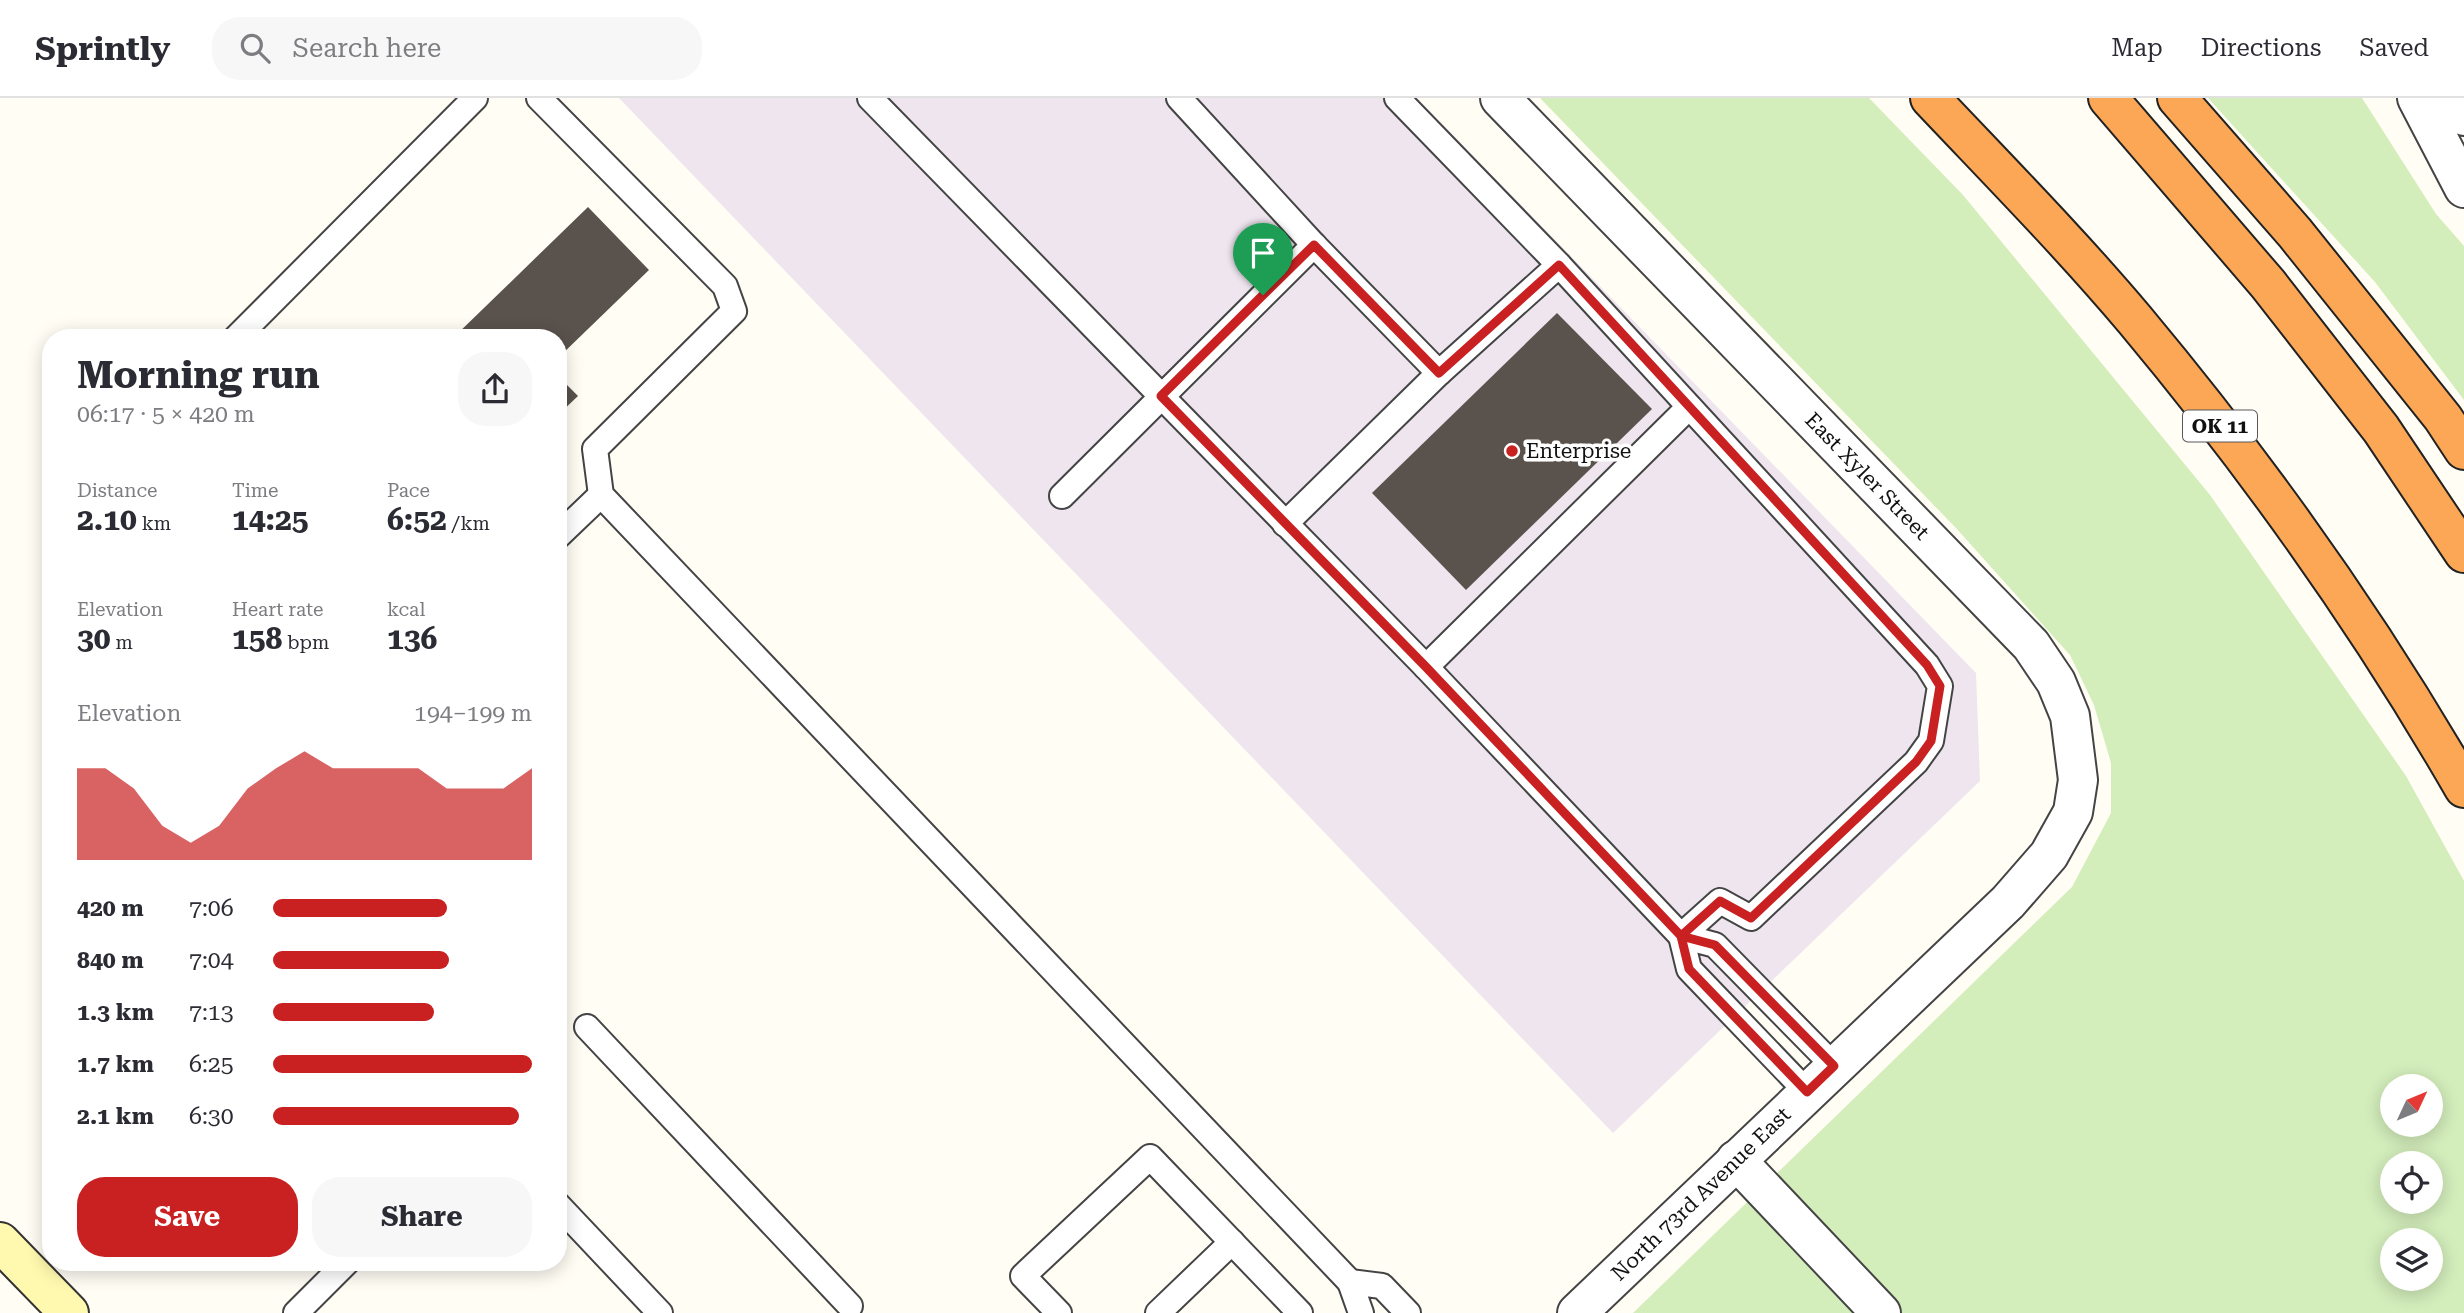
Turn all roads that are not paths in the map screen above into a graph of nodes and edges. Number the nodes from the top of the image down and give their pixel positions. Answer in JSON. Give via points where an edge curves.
{"nodes":[{"id":1,"x":475,"y":98,"type":"edge"},
{"id":2,"x":539,"y":98,"type":"edge"},
{"id":3,"x":870,"y":98,"type":"edge"},
{"id":4,"x":1179,"y":98,"type":"edge"},
{"id":5,"x":1397,"y":98,"type":"edge"},
{"id":6,"x":1500,"y":98,"type":"edge"},
{"id":7,"x":1930,"y":98,"type":"edge"},
{"id":8,"x":2108,"y":98,"type":"edge"},
{"id":9,"x":2176,"y":98,"type":"edge"},
{"id":10,"x":2417,"y":98,"type":"edge"},
{"id":11,"x":2446,"y":98,"type":"edge"},
{"id":12,"x":2464,"y":116,"type":"edge"},
{"id":13,"x":2464,"y":188,"type":"edge"},
{"id":14,"x":1314,"y":245,"type":"junction"},
{"id":15,"x":1559,"y":265,"type":"junction"},
{"id":16,"x":245,"y":329,"type":"edge"},
{"id":17,"x":1439,"y":373,"type":"junction"},
{"id":18,"x":1161,"y":396,"type":"junction"},
{"id":19,"x":1689,"y":407,"type":"junction"},
{"id":20,"x":2464,"y":450,"type":"edge"},
{"id":21,"x":601,"y":495,"type":"junction"},
{"id":22,"x":1062,"y":496,"type":"dead end"},
{"id":23,"x":1285,"y":524,"type":"junction"},
{"id":24,"x":567,"y":527,"type":"edge"},
{"id":25,"x":2464,"y":553,"type":"edge"},
{"id":26,"x":1426,"y":667,"type":"junction"},
{"id":27,"x":2464,"y":788,"type":"edge"},
{"id":28,"x":2008,"y":902,"type":"joint"},
{"id":29,"x":1681,"y":936,"type":"junction"},
{"id":30,"x":587,"y":1027,"type":"dead end"},
{"id":31,"x":1820,"y":1079,"type":"junction"},
{"id":32,"x":1737,"y":1160,"type":"junction"},
{"id":33,"x":567,"y":1215,"type":"edge"},
{"id":34,"x":0,"y":1241,"type":"edge"},
{"id":35,"x":1232,"y":1242,"type":"junction"},
{"id":36,"x":338,"y":1271,"type":"edge"},
{"id":37,"x":1350,"y":1282,"type":"junction"},
{"id":38,"x":850,"y":1311,"type":"edge"},
{"id":39,"x":69,"y":1313,"type":"edge"},
{"id":40,"x":296,"y":1313,"type":"edge"},
{"id":41,"x":660,"y":1313,"type":"edge"},
{"id":42,"x":1059,"y":1313,"type":"edge"},
{"id":43,"x":1158,"y":1313,"type":"edge"},
{"id":44,"x":1300,"y":1313,"type":"edge"},
{"id":45,"x":1361,"y":1313,"type":"edge"},
{"id":46,"x":1408,"y":1313,"type":"edge"},
{"id":47,"x":1577,"y":1313,"type":"edge"},
{"id":48,"x":1881,"y":1313,"type":"edge"}],
"edges":[{"from":1,"to":16,"type":"lane"},
{"from":2,"to":21,"type":"lane","via":[[725,286],[734,311],[594,449]]},
{"from":3,"to":18,"type":"lane"},
{"from":4,"to":14,"type":"lane"},
{"from":5,"to":15,"type":"lane"},
{"from":6,"to":28,"type":"street","name":"East Xyler Street","via":[[2031,645],[2056,682],[2070,716],[2076,749],[2073,812],[2049,855]]},
{"from":7,"to":27,"type":"highway","number":"OK 11","via":[[2134,319],[2239,449],[2341,593]]},
{"from":8,"to":25,"type":"highway","via":[[2269,284],[2381,429]]},
{"from":9,"to":20,"type":"highway","via":[[2295,233]]},
{"from":10,"to":13,"type":"street"},
{"from":11,"to":12,"type":"street"},
{"from":14,"to":17,"type":"lane"},
{"from":14,"to":18,"type":"lane"},
{"from":15,"to":17,"type":"lane"},
{"from":15,"to":19,"type":"lane"},
{"from":17,"to":23,"type":"lane"},
{"from":18,"to":22,"type":"lane"},
{"from":18,"to":23,"type":"lane"},
{"from":19,"to":26,"type":"lane"},
{"from":19,"to":29,"type":"lane","via":[[1927,665],[1940,686],[1931,741],[1916,762],[1751,918],[1720,901]]},
{"from":21,"to":24,"type":"lane"},
{"from":21,"to":37,"type":"lane"},
{"from":23,"to":26,"type":"lane"},
{"from":26,"to":29,"type":"lane"},
{"from":28,"to":31,"type":"street","name":"North 73rd Avenue East"},
{"from":29,"to":31,"type":"lane","via":[[1689,969]]},
{"from":29,"to":31,"type":"lane","via":[[1715,945]]},
{"from":30,"to":38,"type":"lane"},
{"from":31,"to":32,"type":"street","name":"North 73rd Avenue East"},
{"from":32,"to":47,"type":"street","name":"North 73rd Avenue East"},
{"from":32,"to":48,"type":"street"},
{"from":33,"to":41,"type":"lane"},
{"from":34,"to":39,"type":"main road"},
{"from":35,"to":42,"type":"lane","via":[[1150,1157],[1023,1276]]},
{"from":35,"to":43,"type":"lane"},
{"from":35,"to":44,"type":"lane"},
{"from":36,"to":40,"type":"lane"},
{"from":37,"to":45,"type":"lane"},
{"from":37,"to":46,"type":"lane","via":[[1382,1286]]}]}
